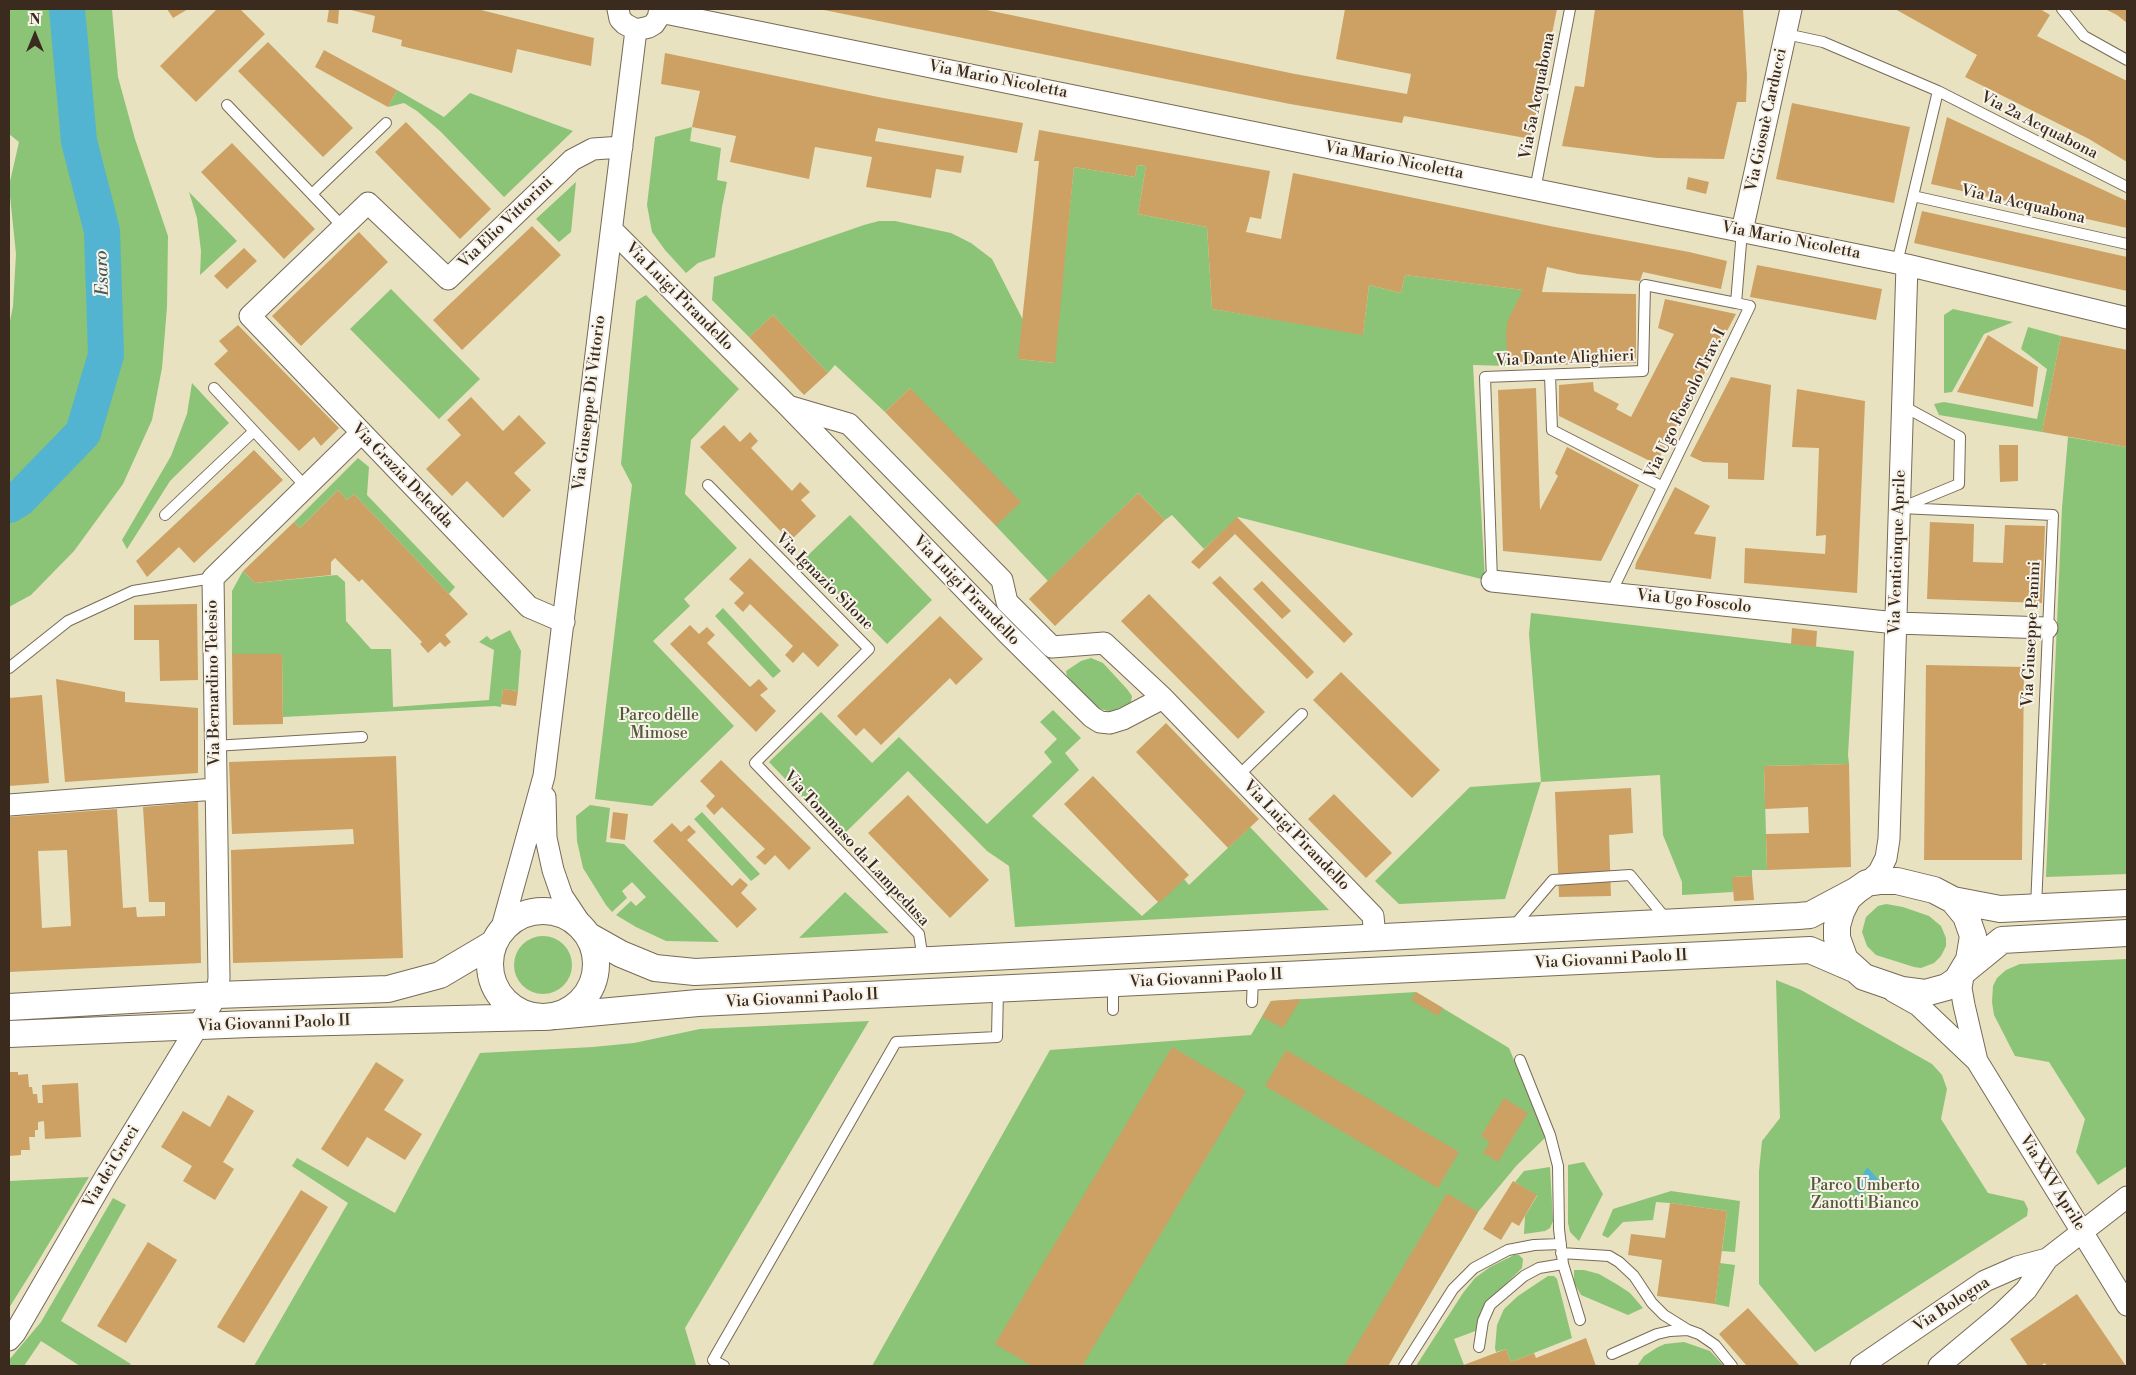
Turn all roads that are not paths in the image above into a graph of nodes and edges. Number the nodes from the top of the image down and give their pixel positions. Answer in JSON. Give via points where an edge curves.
{"nodes":[{"id":1,"x":618,"y":9,"type":"edge"},
{"id":2,"x":1570,"y":9,"type":"edge"},
{"id":3,"x":1791,"y":9,"type":"edge"},
{"id":4,"x":2062,"y":9,"type":"edge"},
{"id":5,"x":660,"y":10,"type":"edge"},
{"id":6,"x":636,"y":30,"type":"junction"},
{"id":7,"x":1786,"y":34,"type":"junction"},
{"id":8,"x":2127,"y":60,"type":"edge"},
{"id":9,"x":1938,"y":92,"type":"junction"},
{"id":10,"x":227,"y":105,"type":"dead end"},
{"id":11,"x":386,"y":123,"type":"dead end"},
{"id":12,"x":622,"y":147,"type":"junction"},
{"id":13,"x":2127,"y":187,"type":"edge"},
{"id":14,"x":1535,"y":190,"type":"junction"},
{"id":15,"x":312,"y":194,"type":"junction"},
{"id":16,"x":1913,"y":196,"type":"junction"},
{"id":17,"x":344,"y":227,"type":"junction"},
{"id":18,"x":612,"y":230,"type":"junction"},
{"id":19,"x":1742,"y":231,"type":"junction"},
{"id":20,"x":2127,"y":244,"type":"edge"},
{"id":21,"x":1902,"y":264,"type":"junction"},
{"id":22,"x":1736,"y":303,"type":"junction"},
{"id":23,"x":250,"y":316,"type":"joint"},
{"id":24,"x":2127,"y":318,"type":"edge"},
{"id":25,"x":1550,"y":375,"type":"junction"},
{"id":26,"x":214,"y":388,"type":"dead end"},
{"id":27,"x":788,"y":406,"type":"junction"},
{"id":28,"x":1903,"y":406,"type":"junction"},
{"id":29,"x":254,"y":431,"type":"junction"},
{"id":30,"x":361,"y":433,"type":"junction"},
{"id":31,"x":708,"y":486,"type":"dead end"},
{"id":32,"x":1661,"y":486,"type":"junction"},
{"id":33,"x":306,"y":487,"type":"junction"},
{"id":34,"x":1900,"y":508,"type":"junction"},
{"id":35,"x":165,"y":515,"type":"dead end"},
{"id":36,"x":213,"y":578,"type":"junction"},
{"id":37,"x":1492,"y":581,"type":"joint"},
{"id":38,"x":1611,"y":593,"type":"junction"},
{"id":39,"x":564,"y":622,"type":"junction"},
{"id":40,"x":1896,"y":623,"type":"junction"},
{"id":41,"x":2047,"y":628,"type":"junction"},
{"id":42,"x":9,"y":668,"type":"edge"},
{"id":43,"x":1163,"y":698,"type":"junction"},
{"id":44,"x":1302,"y":714,"type":"dead end"},
{"id":45,"x":362,"y":737,"type":"dead end"},
{"id":46,"x":214,"y":746,"type":"junction"},
{"id":47,"x":755,"y":764,"type":"joint"},
{"id":48,"x":544,"y":776,"type":"junction"},
{"id":49,"x":1238,"y":776,"type":"junction"},
{"id":50,"x":214,"y":789,"type":"junction"},
{"id":51,"x":9,"y":805,"type":"edge"},
{"id":52,"x":1889,"y":840,"type":"junction"},
{"id":53,"x":1862,"y":886,"type":"junction"},
{"id":54,"x":1944,"y":895,"type":"junction"},
{"id":55,"x":2127,"y":903,"type":"edge"},
{"id":56,"x":2036,"y":908,"type":"junction"},
{"id":57,"x":1670,"y":923,"type":"junction"},
{"id":58,"x":1510,"y":930,"type":"junction"},
{"id":59,"x":585,"y":931,"type":"junction"},
{"id":60,"x":2127,"y":933,"type":"edge"},
{"id":61,"x":497,"y":937,"type":"junction"},
{"id":62,"x":1374,"y":937,"type":"junction"},
{"id":63,"x":923,"y":961,"type":"junction"},
{"id":64,"x":1854,"y":969,"type":"junction"},
{"id":65,"x":1964,"y":971,"type":"junction"},
{"id":66,"x":1878,"y":982,"type":"junction"},
{"id":67,"x":1113,"y":984,"type":"junction"},
{"id":68,"x":998,"y":989,"type":"junction"},
{"id":69,"x":217,"y":995,"type":"junction"},
{"id":70,"x":9,"y":1007,"type":"edge"},
{"id":71,"x":1113,"y":1010,"type":"dead end"},
{"id":72,"x":547,"y":1017,"type":"junction"},
{"id":73,"x":199,"y":1027,"type":"junction"},
{"id":74,"x":9,"y":1034,"type":"edge"},
{"id":75,"x":1520,"y":1060,"type":"dead end"},
{"id":76,"x":1977,"y":1061,"type":"junction"},
{"id":77,"x":2127,"y":1197,"type":"edge"},
{"id":78,"x":2081,"y":1231,"type":"junction"},
{"id":79,"x":1561,"y":1248,"type":"junction"},
{"id":80,"x":2047,"y":1259,"type":"junction"},
{"id":81,"x":1563,"y":1264,"type":"junction"},
{"id":82,"x":2127,"y":1305,"type":"edge"},
{"id":83,"x":1580,"y":1320,"type":"dead end"},
{"id":84,"x":1688,"y":1330,"type":"junction"},
{"id":85,"x":9,"y":1340,"type":"edge"},
{"id":86,"x":1479,"y":1347,"type":"dead end"},
{"id":87,"x":1612,"y":1354,"type":"dead end"},
{"id":88,"x":724,"y":1366,"type":"edge"},
{"id":89,"x":1404,"y":1366,"type":"edge"},
{"id":90,"x":1732,"y":1366,"type":"edge"},
{"id":91,"x":1860,"y":1366,"type":"edge"},
{"id":92,"x":1939,"y":1366,"type":"edge"}],
"edges":[{"from":1,"to":6,"type":"street","via":[[620,19]]},
{"from":2,"to":14,"type":"lane","name":"Via 5a Acquabona"},
{"from":3,"to":7,"type":"street","name":"Via Giosuè Carducci"},
{"from":4,"to":8,"type":"lane","via":[[2084,36]]},
{"from":5,"to":6,"type":"street","via":[[654,24]]},
{"from":5,"to":14,"type":"street","name":"Via Mario Nicoletta"},
{"from":6,"to":12,"type":"street","name":"Via Giuseppe Di Vittorio"},
{"from":7,"to":9,"type":"lane","name":"Via 2a Acquabona","via":[[1822,42]]},
{"from":7,"to":19,"type":"street","name":"Via Giosuè Carducci"},
{"from":9,"to":13,"type":"lane","name":"Via 2a Acquabona"},
{"from":9,"to":16,"type":"lane"},
{"from":10,"to":15,"type":"lane"},
{"from":11,"to":15,"type":"lane"},
{"from":12,"to":17,"type":"street","name":"Via Elio Vittorini","via":[[593,149],[572,160],[448,279],[368,203]]},
{"from":12,"to":18,"type":"street","name":"Via Giuseppe Di Vittorio"},
{"from":14,"to":19,"type":"street","name":"Via Mario Nicoletta"},
{"from":15,"to":17,"type":"lane"},
{"from":16,"to":20,"type":"lane","name":"Via 1a Acquabona"},
{"from":16,"to":21,"type":"lane"},
{"from":17,"to":23,"type":"street","name":"Via Elio Vittorini"},
{"from":18,"to":27,"type":"street","name":"Via Luigi Pirandello"},
{"from":18,"to":39,"type":"street","name":"Via Giuseppe Di Vittorio"},
{"from":19,"to":21,"type":"street","name":"Via Mario Nicoletta"},
{"from":19,"to":22,"type":"lane"},
{"from":21,"to":24,"type":"street","name":"Via Mario Nicoletta"},
{"from":21,"to":28,"type":"street","name":"Via Venticinque Aprile"},
{"from":22,"to":25,"type":"lane","name":"Via Dante Alighieri","via":[[1645,285],[1643,371]]},
{"from":22,"to":32,"type":"lane","name":"Via Ugo Foscolo Trav. I","via":[[1750,306]]},
{"from":23,"to":30,"type":"street","name":"Via Grazia Deledda"},
{"from":25,"to":32,"type":"lane","via":[[1552,430]]},
{"from":25,"to":37,"type":"lane","name":"Via Dante Alighieri","via":[[1485,377]]},
{"from":26,"to":29,"type":"lane"},
{"from":27,"to":43,"type":"street","name":"Via Luigi Pirandello","via":[[849,424],[1002,580],[1007,602],[1052,648],[1104,643]]},
{"from":27,"to":43,"type":"street","name":"Via Luigi Pirandello","via":[[1092,717],[1110,723]]},
{"from":28,"to":34,"type":"street","name":"Via Venticinque Aprile"},
{"from":28,"to":34,"type":"lane","via":[[1960,437],[1959,484]]},
{"from":29,"to":33,"type":"lane"},
{"from":29,"to":35,"type":"lane"},
{"from":30,"to":33,"type":"street","name":"Via Bernardino Telesio"},
{"from":30,"to":39,"type":"street","name":"Via Grazia Deledda","via":[[529,607]]},
{"from":31,"to":47,"type":"lane","name":"Via Ignazio Silone","via":[[869,649]]},
{"from":32,"to":38,"type":"lane","name":"Via Ugo Foscolo Trav. I"},
{"from":33,"to":36,"type":"street","name":"Via Bernardino Telesio"},
{"from":34,"to":40,"type":"street","name":"Via Venticinque Aprile"},
{"from":34,"to":41,"type":"lane","name":"Via Giuseppe Panini","via":[[2053,515]]},
{"from":36,"to":42,"type":"lane","via":[[133,591],[68,621]]},
{"from":36,"to":46,"type":"street","name":"Via Bernardino Telesio"},
{"from":37,"to":38,"type":"street","name":"Via Ugo Foscolo"},
{"from":38,"to":40,"type":"street","name":"Via Ugo Foscolo"},
{"from":39,"to":48,"type":"street","name":"Via Giuseppe Di Vittorio"},
{"from":40,"to":41,"type":"street","name":"Via Ugo Foscolo"},
{"from":40,"to":52,"type":"street","name":"Via Venticinque Aprile"},
{"from":41,"to":56,"type":"lane","name":"Via Giuseppe Panini"},
{"from":43,"to":49,"type":"street","name":"Via Luigi Pirandello"},
{"from":44,"to":49,"type":"lane"},
{"from":45,"to":46,"type":"lane"},
{"from":46,"to":50,"type":"street","name":"Via Bernardino Telesio"},
{"from":47,"to":63,"type":"lane","name":"Via Tommaso da Lampedusa","via":[[919,934]]},
{"from":48,"to":59,"type":"street","via":[[546,838],[552,870],[562,896]]},
{"from":48,"to":61,"type":"street"},
{"from":49,"to":62,"type":"street","name":"Via Luigi Pirandello","via":[[1373,916]]},
{"from":50,"to":51,"type":"street"},
{"from":50,"to":69,"type":"street","name":"Via Bernardino Telesio"},
{"from":52,"to":53,"type":"street","via":[[1886,858],[1879,872]]},
{"from":52,"to":54,"type":"street","via":[[1893,857],[1903,870]]},
{"from":53,"to":54,"type":"street","via":[[1897,882]]},
{"from":53,"to":57,"type":"street","name":"Via Giovanni Paolo II","via":[[1810,915]]},
{"from":53,"to":64,"type":"street","via":[[1848,898],[1837,926],[1841,950]]},
{"from":54,"to":56,"type":"street","via":[[2000,909]]},
{"from":54,"to":65,"type":"street","via":[[1966,916],[1973,936]]},
{"from":55,"to":56,"type":"street"},
{"from":57,"to":58,"type":"street","name":"Via Giovanni Paolo II"},
{"from":57,"to":58,"type":"lane","via":[[1630,875],[1553,880]]},
{"from":58,"to":62,"type":"street","name":"Via Giovanni Paolo II"},
{"from":59,"to":61,"type":"street","via":[[561,913],[540,910],[525,913],[510,922]]},
{"from":59,"to":63,"type":"street","name":"Via Giovanni Paolo II","via":[[622,954],[655,968],[695,972]]},
{"from":59,"to":72,"type":"street","via":[[595,949],[596,978],[581,1002],[569,1011]]},
{"from":60,"to":65,"type":"street","via":[[2002,940]]},
{"from":61,"to":69,"type":"street","name":"Via Giovanni Paolo II","via":[[440,975],[388,989]]},
{"from":61,"to":72,"type":"street","via":[[490,957],[490,971],[498,991],[512,1008],[524,1014]]},
{"from":62,"to":63,"type":"street","name":"Via Giovanni Paolo II"},
{"from":64,"to":66,"type":"street"},
{"from":64,"to":67,"type":"street","name":"Via Giovanni Paolo II","via":[[1810,950],[1253,990]]},
{"from":65,"to":66,"type":"street","via":[[1947,987],[1925,993]]},
{"from":65,"to":76,"type":"street","via":[[1961,988]]},
{"from":66,"to":76,"type":"street","via":[[1918,1005]]},
{"from":67,"to":68,"type":"street","name":"Via Giovanni Paolo II"},
{"from":67,"to":71,"type":"lane"},
{"from":68,"to":72,"type":"street","name":"Via Giovanni Paolo II","via":[[698,1004]]},
{"from":68,"to":88,"type":"lane","via":[[998,1038],[896,1042],[713,1360]]},
{"from":69,"to":70,"type":"street","name":"Via Giovanni Paolo II"},
{"from":69,"to":73,"type":"street","name":"Via dei Greci"},
{"from":72,"to":73,"type":"street","name":"Via Giovanni Paolo II"},
{"from":73,"to":74,"type":"street","name":"Via Giovanni Paolo II"},
{"from":73,"to":85,"type":"street","name":"Via dei Greci","via":[[159,1088]]},
{"from":75,"to":79,"type":"lane","via":[[1550,1135],[1558,1166]]},
{"from":76,"to":78,"type":"street","name":"Via XXV Aprile"},
{"from":77,"to":78,"type":"street"},
{"from":78,"to":80,"type":"street"},
{"from":78,"to":82,"type":"street","name":"Via XXV Aprile"},
{"from":79,"to":81,"type":"lane"},
{"from":79,"to":84,"type":"lane","via":[[1609,1256],[1620,1262],[1664,1315]]},
{"from":79,"to":89,"type":"lane","via":[[1534,1244],[1508,1250],[1474,1268],[1453,1289]]},
{"from":80,"to":91,"type":"street","name":"Via Bologna","via":[[1985,1281]]},
{"from":80,"to":92,"type":"street","name":"Via Bologna","via":[[2026,1290],[2000,1316]]},
{"from":81,"to":83,"type":"lane"},
{"from":81,"to":86,"type":"lane","via":[[1539,1268],[1524,1276],[1490,1305],[1483,1320]]},
{"from":84,"to":87,"type":"lane","via":[[1657,1334]]},
{"from":84,"to":90,"type":"lane","via":[[1715,1345]]}]}
